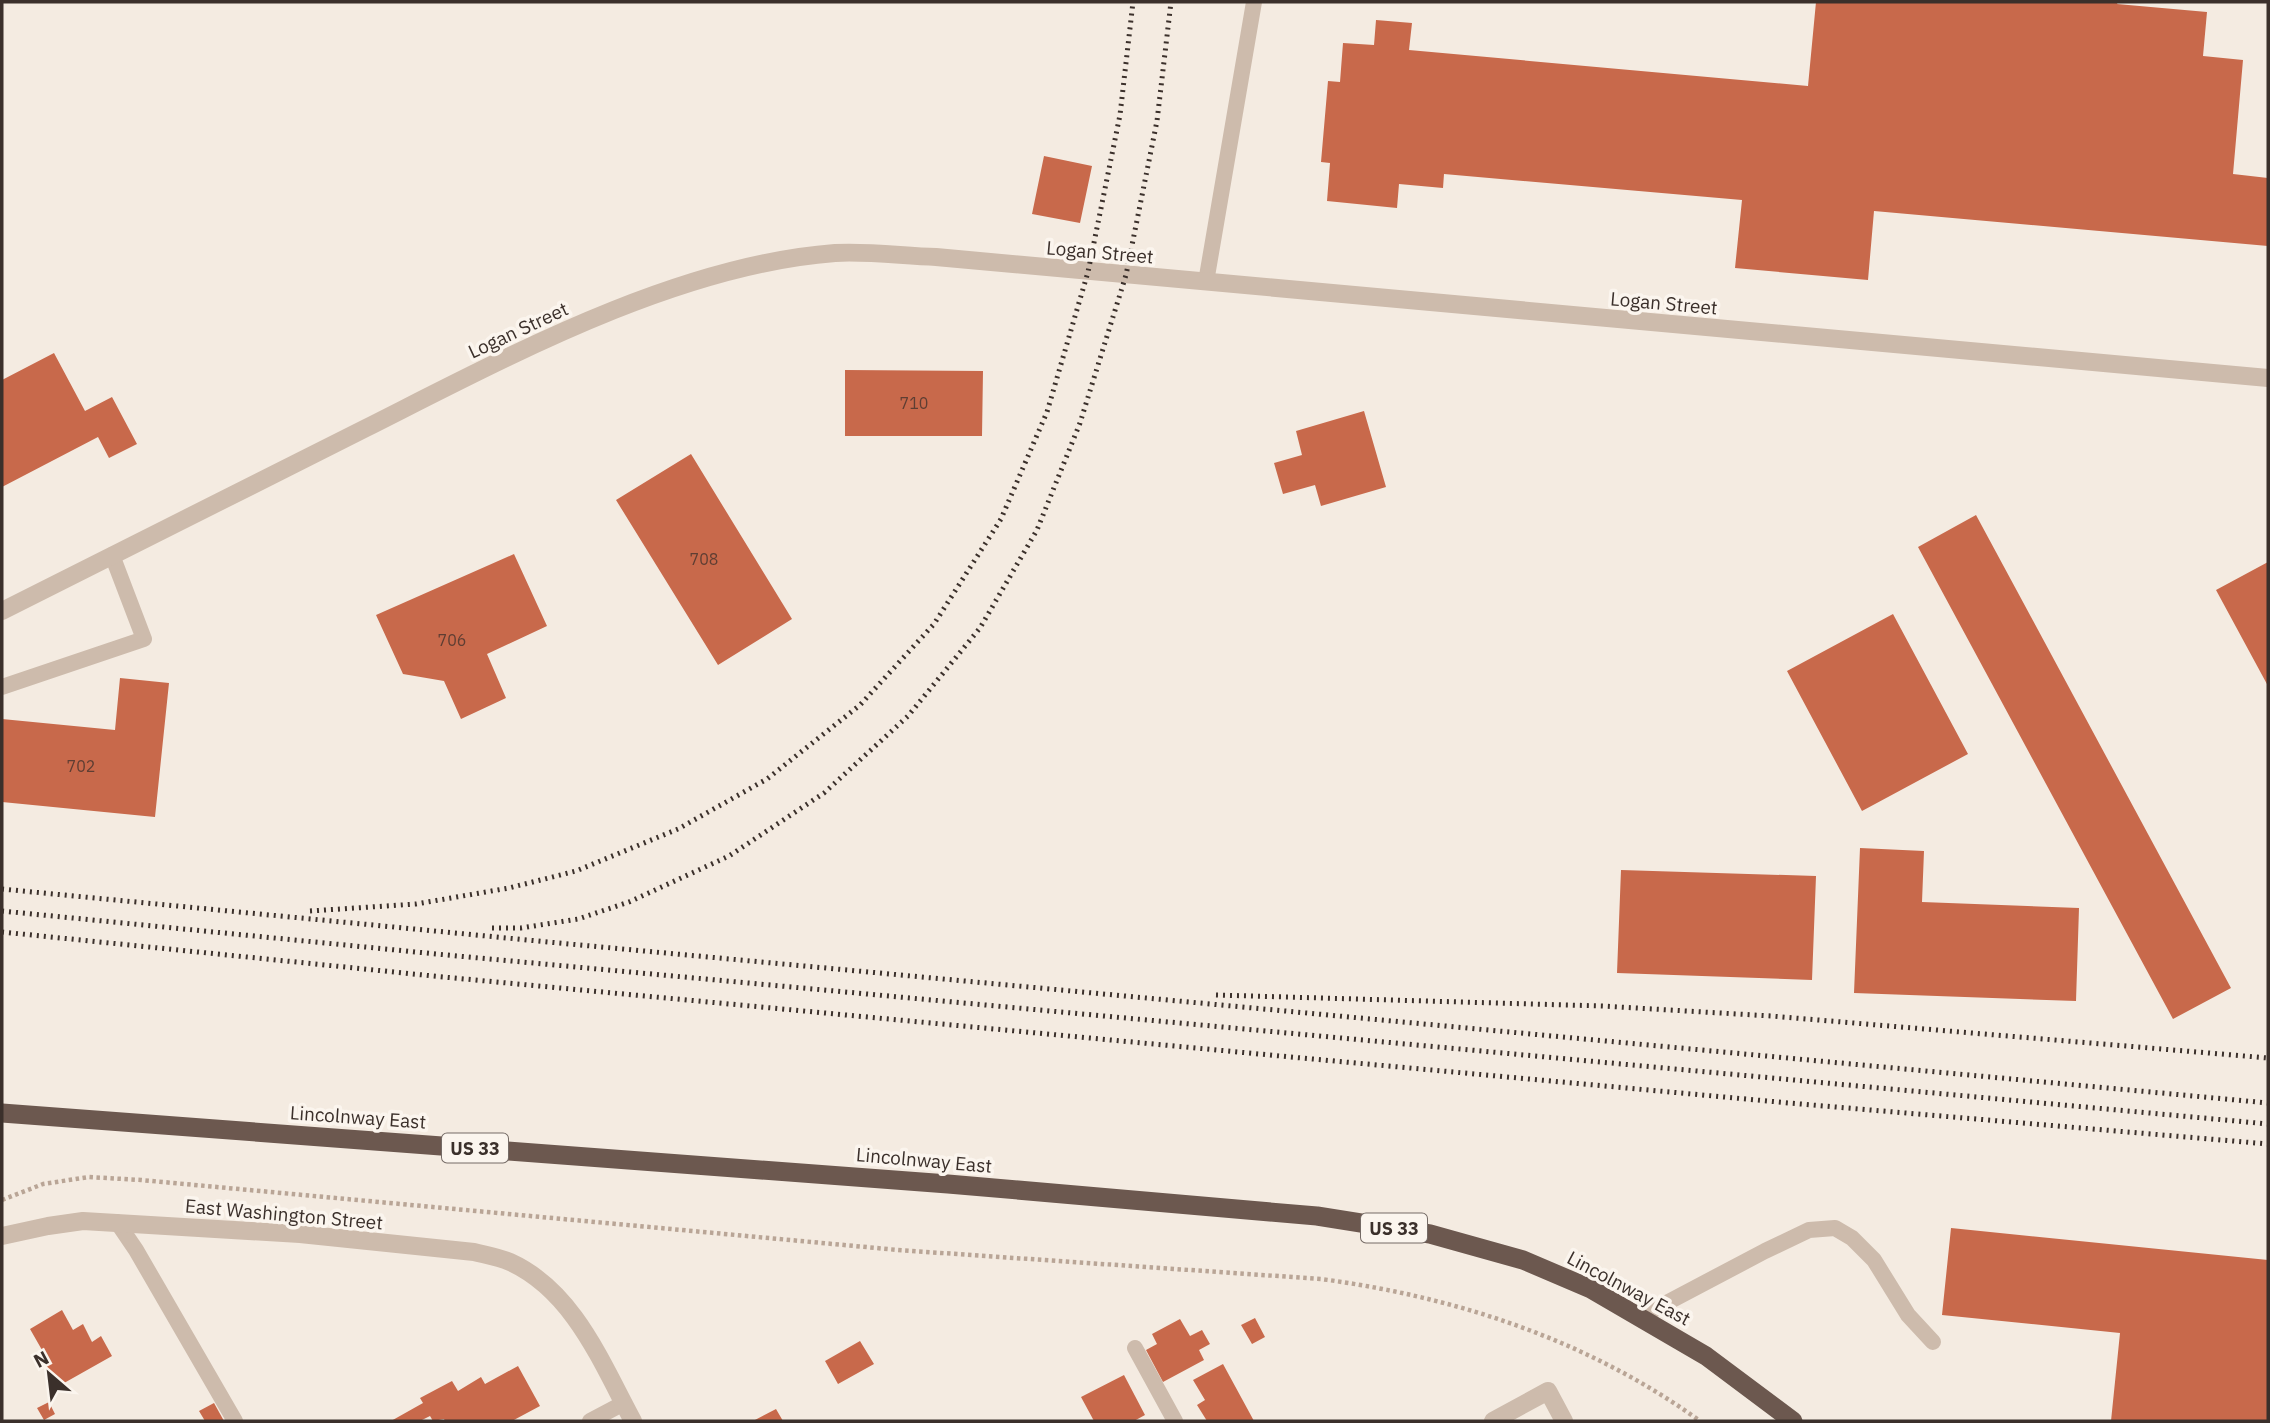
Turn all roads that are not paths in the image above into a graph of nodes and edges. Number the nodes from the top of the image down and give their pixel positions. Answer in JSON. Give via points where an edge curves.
{"nodes":[{"id":1,"x":1254,"y":2,"type":"edge"},
{"id":2,"x":1206,"y":282,"type":"junction"},
{"id":3,"x":2268,"y":378,"type":"edge"},
{"id":4,"x":112,"y":555,"type":"junction"},
{"id":5,"x":2,"y":611,"type":"edge"},
{"id":6,"x":2,"y":687,"type":"edge"},
{"id":7,"x":2,"y":1113,"type":"edge"},
{"id":8,"x":117,"y":1222,"type":"junction"},
{"id":9,"x":2,"y":1236,"type":"edge"},
{"id":10,"x":1640,"y":1317,"type":"junction"},
{"id":11,"x":1933,"y":1342,"type":"dead end"},
{"id":12,"x":1135,"y":1349,"type":"dead end"},
{"id":13,"x":624,"y":1404,"type":"junction"},
{"id":14,"x":235,"y":1421,"type":"edge"},
{"id":15,"x":590,"y":1421,"type":"edge"},
{"id":16,"x":634,"y":1421,"type":"edge"},
{"id":17,"x":1175,"y":1421,"type":"edge"},
{"id":18,"x":1493,"y":1421,"type":"edge"},
{"id":19,"x":1564,"y":1421,"type":"edge"},
{"id":20,"x":1793,"y":1421,"type":"edge"}],
"edges":[{"from":1,"to":2,"type":"lane"},
{"from":2,"to":3,"type":"street","name":"Logan Street"},
{"from":2,"to":4,"type":"street","name":"Logan Street","via":[[936,257],[836,253],[717,276],[581,324]]},
{"from":4,"to":5,"type":"street","name":"Logan Street"},
{"from":4,"to":6,"type":"lane","via":[[144,639]]},
{"from":7,"to":10,"type":"highway","name":"Lincolnway East","number":"US 33","via":[[1317,1216],[1430,1234],[1523,1260],[1591,1289]]},
{"from":8,"to":9,"type":"street","name":"East Washington Street","via":[[83,1221]]},
{"from":8,"to":13,"type":"street","name":"East Washington Street","via":[[300,1234],[474,1252],[510,1262],[541,1281],[569,1310]]},
{"from":8,"to":14,"type":"lane"},
{"from":10,"to":11,"type":"lane","via":[[1809,1230],[1835,1228],[1874,1260],[1908,1315]]},
{"from":10,"to":20,"type":"highway","name":"Lincolnway East","number":"US 33","via":[[1706,1356]]},
{"from":12,"to":17,"type":"lane"},
{"from":13,"to":15,"type":"lane"},
{"from":13,"to":16,"type":"street","name":"East Washington Street"},
{"from":18,"to":19,"type":"street","via":[[1548,1391]]}]}
